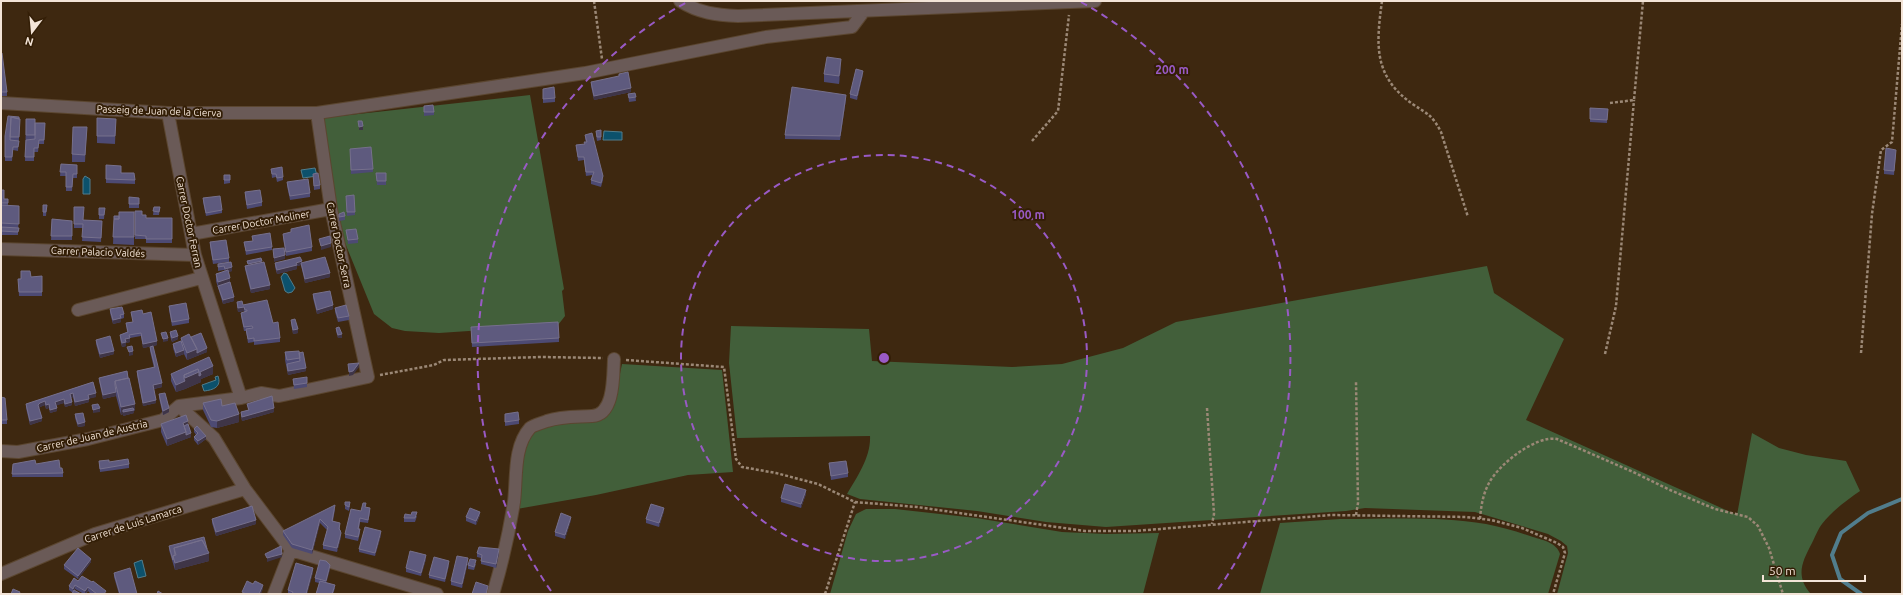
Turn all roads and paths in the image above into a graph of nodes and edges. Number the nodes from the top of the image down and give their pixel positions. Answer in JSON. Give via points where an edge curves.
{"nodes":[{"id":1,"x":594,"y":1,"type":"edge"},
{"id":2,"x":680,"y":1,"type":"edge"},
{"id":3,"x":1095,"y":1,"type":"edge"},
{"id":4,"x":1382,"y":1,"type":"edge"},
{"id":5,"x":1643,"y":1,"type":"edge"},
{"id":6,"x":1070,"y":2,"type":"junction"},
{"id":7,"x":864,"y":11,"type":"junction"},
{"id":8,"x":1902,"y":24,"type":"edge"},
{"id":9,"x":603,"y":69,"type":"junction"},
{"id":10,"x":1634,"y":100,"type":"junction"},
{"id":11,"x":1,"y":103,"type":"edge"},
{"id":12,"x":1610,"y":103,"type":"dead end"},
{"id":13,"x":168,"y":113,"type":"junction"},
{"id":14,"x":317,"y":113,"type":"junction"},
{"id":15,"x":1032,"y":140,"type":"dead end"},
{"id":16,"x":331,"y":210,"type":"junction"},
{"id":17,"x":1468,"y":217,"type":"dead end"},
{"id":18,"x":191,"y":234,"type":"junction"},
{"id":19,"x":1,"y":249,"type":"edge"},
{"id":20,"x":195,"y":255,"type":"junction"},
{"id":21,"x":201,"y":278,"type":"junction"},
{"id":22,"x":78,"y":310,"type":"dead end"},
{"id":23,"x":1860,"y":353,"type":"dead end"},
{"id":24,"x":1605,"y":354,"type":"dead end"},
{"id":25,"x":614,"y":359,"type":"junction"},
{"id":26,"x":368,"y":377,"type":"junction"},
{"id":27,"x":1356,"y":381,"type":"dead end"},
{"id":28,"x":241,"y":398,"type":"junction"},
{"id":29,"x":179,"y":406,"type":"junction"},
{"id":30,"x":1208,"y":408,"type":"dead end"},
{"id":31,"x":1,"y":451,"type":"edge"},
{"id":32,"x":245,"y":489,"type":"junction"},
{"id":33,"x":855,"y":502,"type":"junction"},
{"id":34,"x":1356,"y":515,"type":"junction"},
{"id":35,"x":1480,"y":519,"type":"junction"},
{"id":36,"x":1212,"y":524,"type":"junction"},
{"id":37,"x":291,"y":550,"type":"junction"},
{"id":38,"x":1,"y":574,"type":"edge"},
{"id":39,"x":274,"y":594,"type":"edge"},
{"id":40,"x":437,"y":594,"type":"edge"},
{"id":41,"x":493,"y":594,"type":"edge"},
{"id":42,"x":825,"y":594,"type":"edge"},
{"id":43,"x":1553,"y":594,"type":"edge"},
{"id":44,"x":1783,"y":594,"type":"edge"}],
"edges":[{"from":1,"to":9,"type":"path"},
{"from":2,"to":7,"type":"street","via":[[701,12],[714,15]]},
{"from":3,"to":6,"type":"street"},
{"from":4,"to":17,"type":"path","via":[[1377,35],[1382,67],[1394,88],[1436,121]]},
{"from":5,"to":10,"type":"path"},
{"from":6,"to":7,"type":"street"},
{"from":6,"to":15,"type":"path","via":[[1058,111]]},
{"from":7,"to":9,"type":"street","name":"Passeig de Juan de la Cierva","via":[[852,27],[766,37]]},
{"from":8,"to":23,"type":"path","via":[[1892,142],[1881,150],[1872,214]]},
{"from":9,"to":14,"type":"street","name":"Passeig de Juan de la Cierva"},
{"from":10,"to":12,"type":"path"},
{"from":10,"to":24,"type":"path","via":[[1616,306]]},
{"from":11,"to":13,"type":"street","name":"Passeig de Juan de la Cierva"},
{"from":13,"to":14,"type":"street","name":"Passeig de Juan de la Cierva"},
{"from":13,"to":18,"type":"street","name":"Carrer Doctor Ferran"},
{"from":14,"to":16,"type":"street","name":"Carrer Doctor Serra"},
{"from":16,"to":18,"type":"street","name":"Carrer Doctor Moliner"},
{"from":16,"to":26,"type":"street","name":"Carrer Doctor Serra"},
{"from":18,"to":20,"type":"street","name":"Carrer Doctor Ferran"},
{"from":19,"to":20,"type":"street","name":"Carrer Palacio Valdés"},
{"from":20,"to":21,"type":"street","name":"Carrer Doctor Ferran"},
{"from":21,"to":22,"type":"street"},
{"from":21,"to":28,"type":"street","name":"Carrer Doctor Ferran"},
{"from":25,"to":26,"type":"path","via":[[541,357],[444,360],[434,365]]},
{"from":25,"to":33,"type":"path","via":[[724,367],[736,459],[742,466],[818,484]]},
{"from":25,"to":41,"type":"street","via":[[612,392],[605,410],[594,416],[550,420],[531,427],[523,439],[518,452],[514,501],[503,558]]},
{"from":26,"to":28,"type":"street","via":[[279,396],[261,394]]},
{"from":27,"to":34,"type":"path"},
{"from":28,"to":29,"type":"street"},
{"from":29,"to":31,"type":"street","name":"Carrer de Juan de Austria","via":[[163,420],[88,439],[18,452]]},
{"from":29,"to":32,"type":"street","via":[[214,438]]},
{"from":30,"to":36,"type":"path","via":[[1214,514]]},
{"from":32,"to":37,"type":"street"},
{"from":32,"to":38,"type":"street","name":"Carrer de Luis Lamarca","via":[[95,534]]},
{"from":33,"to":36,"type":"path","via":[[917,507],[1085,531]]},
{"from":33,"to":42,"type":"path"},
{"from":34,"to":35,"type":"path"},
{"from":34,"to":36,"type":"path"},
{"from":35,"to":43,"type":"path","via":[[1522,528],[1563,547],[1565,553]]},
{"from":35,"to":44,"type":"path","via":[[1483,497],[1500,468],[1531,444],[1551,438],[1557,439],[1631,470],[1715,510],[1748,517],[1758,526],[1769,548]]},
{"from":37,"to":39,"type":"street"},
{"from":37,"to":40,"type":"street"}]}
